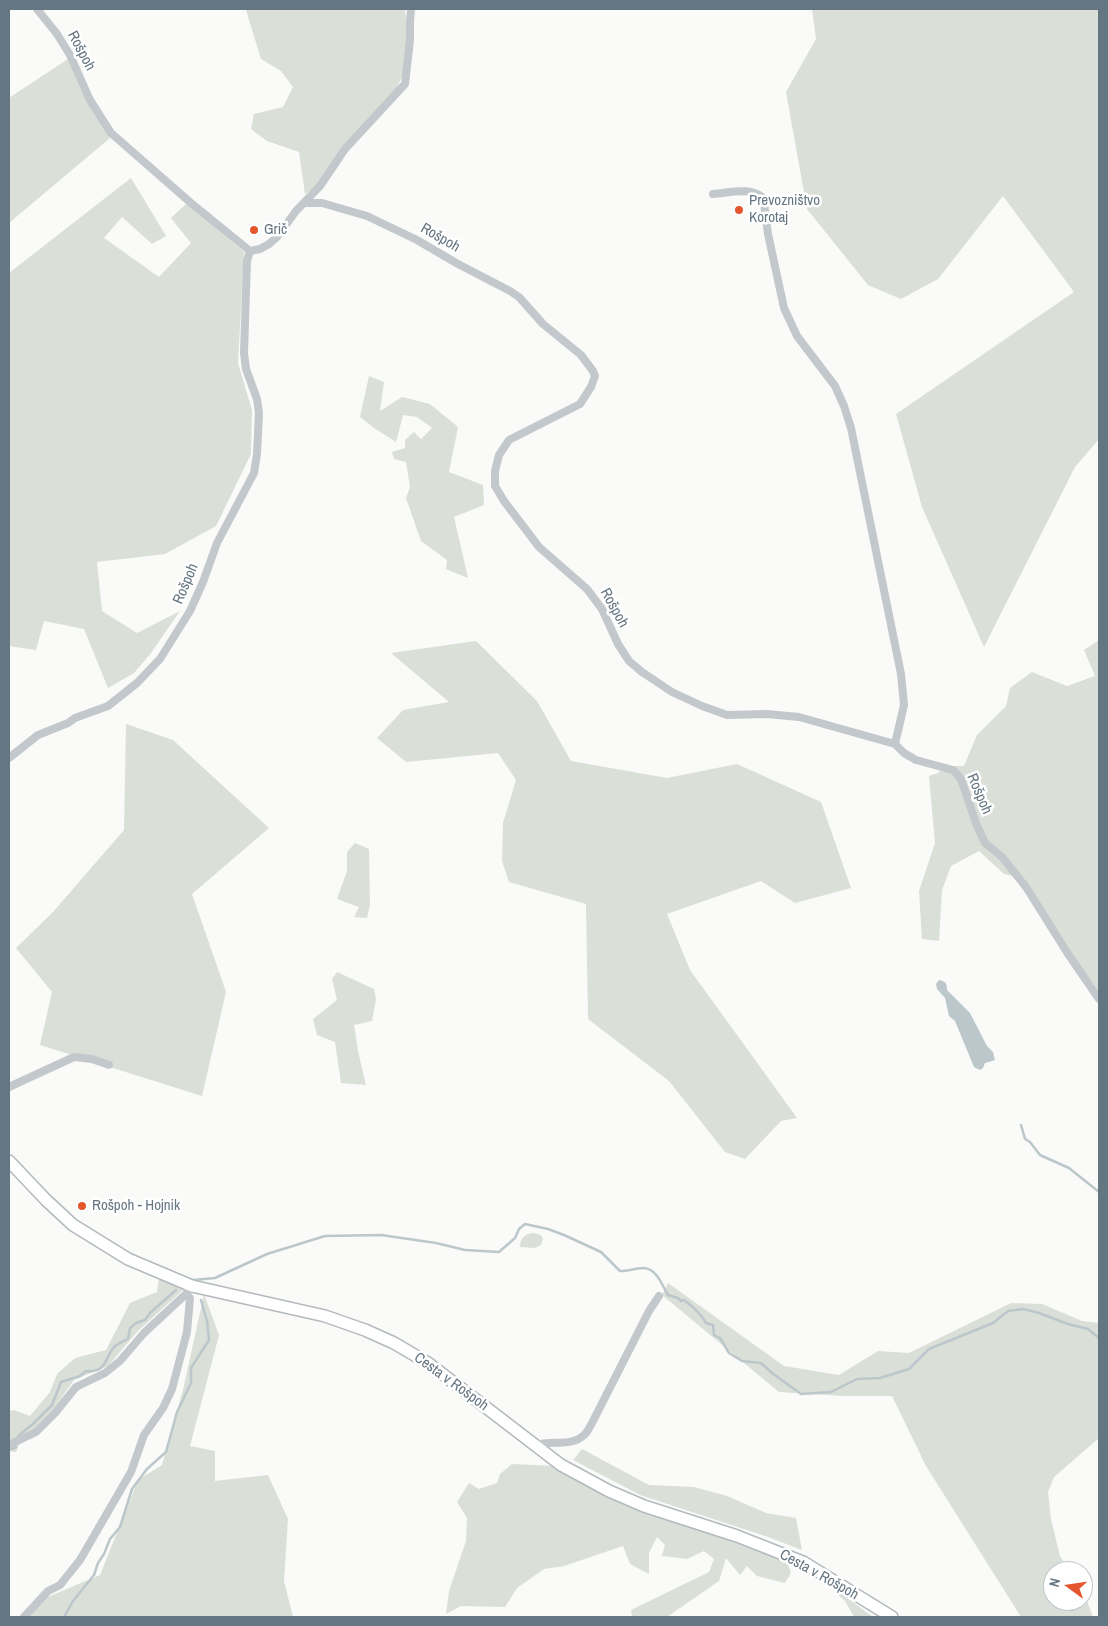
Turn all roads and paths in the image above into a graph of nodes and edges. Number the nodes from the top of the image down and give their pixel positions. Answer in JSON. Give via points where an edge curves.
{"nodes":[{"id":1,"x":38,"y":9,"type":"edge"},
{"id":2,"x":411,"y":9,"type":"edge"},
{"id":3,"x":713,"y":194,"type":"dead end"},
{"id":4,"x":306,"y":203,"type":"junction"},
{"id":5,"x":250,"y":251,"type":"junction"},
{"id":6,"x":895,"y":744,"type":"junction"},
{"id":7,"x":9,"y":758,"type":"edge"},
{"id":8,"x":1099,"y":999,"type":"edge"},
{"id":9,"x":108,"y":1065,"type":"dead end"},
{"id":10,"x":9,"y":1087,"type":"edge"},
{"id":11,"x":9,"y":1161,"type":"edge"},
{"id":12,"x":189,"y":1290,"type":"junction"},
{"id":13,"x":659,"y":1296,"type":"dead end"},
{"id":14,"x":9,"y":1445,"type":"edge"},
{"id":15,"x":536,"y":1445,"type":"junction"},
{"id":16,"x":24,"y":1617,"type":"edge"},
{"id":17,"x":892,"y":1617,"type":"edge"}],
"edges":[{"from":1,"to":5,"type":"street","name":"Rošpoh","via":[[70,55],[90,100],[111,133]]},
{"from":2,"to":4,"type":"street","via":[[405,84],[345,149]]},
{"from":3,"to":6,"type":"street","via":[[745,191],[762,196],[765,222],[790,324],[835,386],[844,406],[901,674],[904,705]]},
{"from":4,"to":5,"type":"street","via":[[269,244]]},
{"from":4,"to":6,"type":"street","name":"Rošpoh","via":[[322,203],[367,216],[510,291],[581,355],[594,371],[591,387],[580,404],[509,440],[498,455],[495,486],[539,547],[587,589],[602,609],[628,662],[672,692],[727,714],[799,717]]},
{"from":5,"to":7,"type":"street","name":"Rošpoh","via":[[244,353],[259,414],[257,454],[254,472],[217,543],[204,582],[160,659],[137,683],[108,706],[38,736]]},
{"from":6,"to":8,"type":"street","name":"Rošpoh","via":[[916,760],[953,770],[960,779],[985,843],[1002,857],[1026,887]]},
{"from":9,"to":10,"type":"street","via":[[74,1057]]},
{"from":11,"to":12,"type":"street","name":"Cesta v Rošpoh","via":[[73,1225],[128,1259]]},
{"from":12,"to":14,"type":"street","via":[[144,1332],[120,1361],[76,1387],[36,1432]]},
{"from":12,"to":15,"type":"street","name":"Cesta v Rošpoh","via":[[325,1316],[365,1330],[428,1363]]},
{"from":12,"to":16,"type":"street","via":[[187,1332],[172,1389],[144,1436],[131,1472],[80,1560],[60,1585],[48,1591]]},
{"from":13,"to":15,"type":"street","via":[[584,1436],[566,1443]]},
{"from":15,"to":17,"type":"street","name":"Cesta v Rošpoh","via":[[561,1465],[609,1491],[803,1562]]}]}
